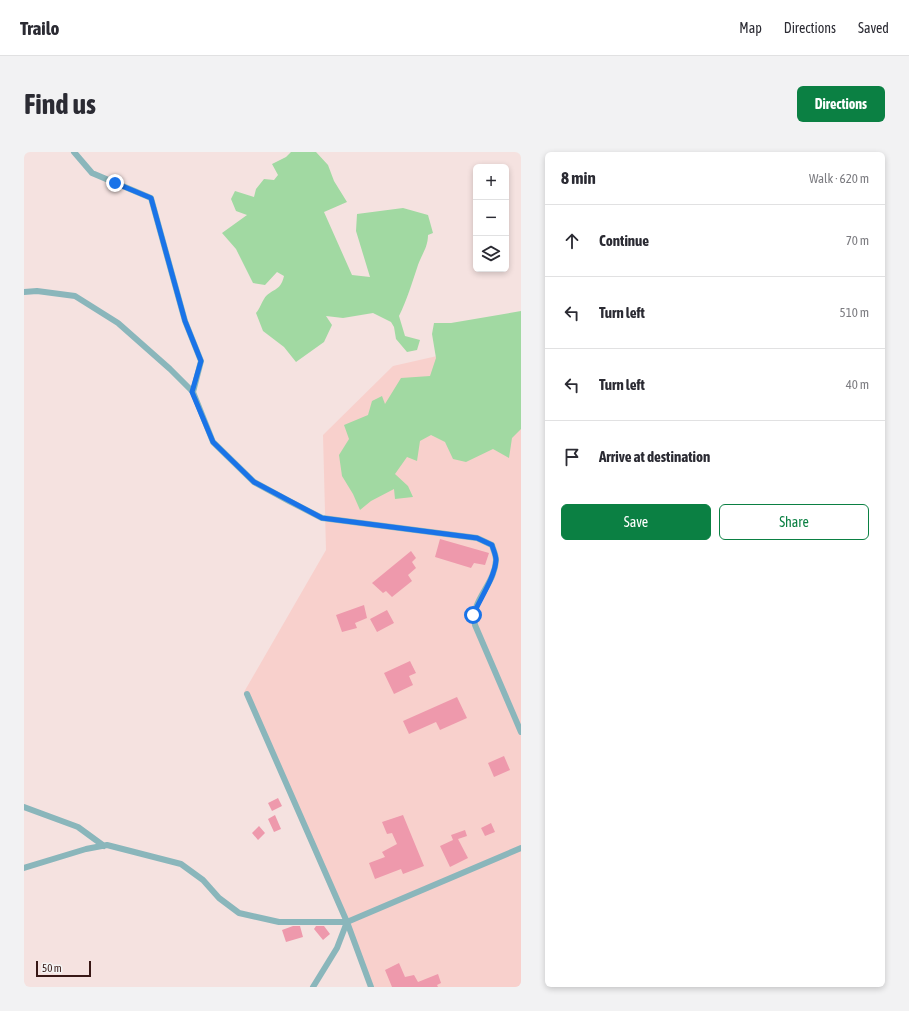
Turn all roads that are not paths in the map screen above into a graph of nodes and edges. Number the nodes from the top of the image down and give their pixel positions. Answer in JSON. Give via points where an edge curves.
{"nodes":[{"id":1,"x":74,"y":152,"type":"edge"},
{"id":2,"x":24,"y":292,"type":"edge"},
{"id":3,"x":192,"y":392,"type":"junction"},
{"id":4,"x":247,"y":694,"type":"dead end"},
{"id":5,"x":521,"y":732,"type":"edge"},
{"id":6,"x":24,"y":808,"type":"edge"},
{"id":7,"x":104,"y":846,"type":"junction"},
{"id":8,"x":521,"y":848,"type":"edge"},
{"id":9,"x":24,"y":868,"type":"edge"},
{"id":10,"x":347,"y":922,"type":"junction"},
{"id":11,"x":313,"y":987,"type":"edge"},
{"id":12,"x":371,"y":987,"type":"edge"}],
"edges":[{"from":1,"to":3,"type":"street","via":[[92,173],[151,198],[185,321],[201,361]]},
{"from":2,"to":3,"type":"street","via":[[37,291],[75,296],[118,323]]},
{"from":3,"to":5,"type":"street","via":[[213,442],[254,482],[322,518],[477,538],[492,545],[496,559],[491,579],[473,615]]},
{"from":4,"to":10,"type":"street"},
{"from":6,"to":7,"type":"street","via":[[78,827]]},
{"from":7,"to":9,"type":"street"},
{"from":7,"to":10,"type":"street","via":[[181,864],[239,913],[279,922]]},
{"from":8,"to":10,"type":"street"},
{"from":10,"to":11,"type":"street","via":[[337,948]]},
{"from":10,"to":12,"type":"street"}]}
